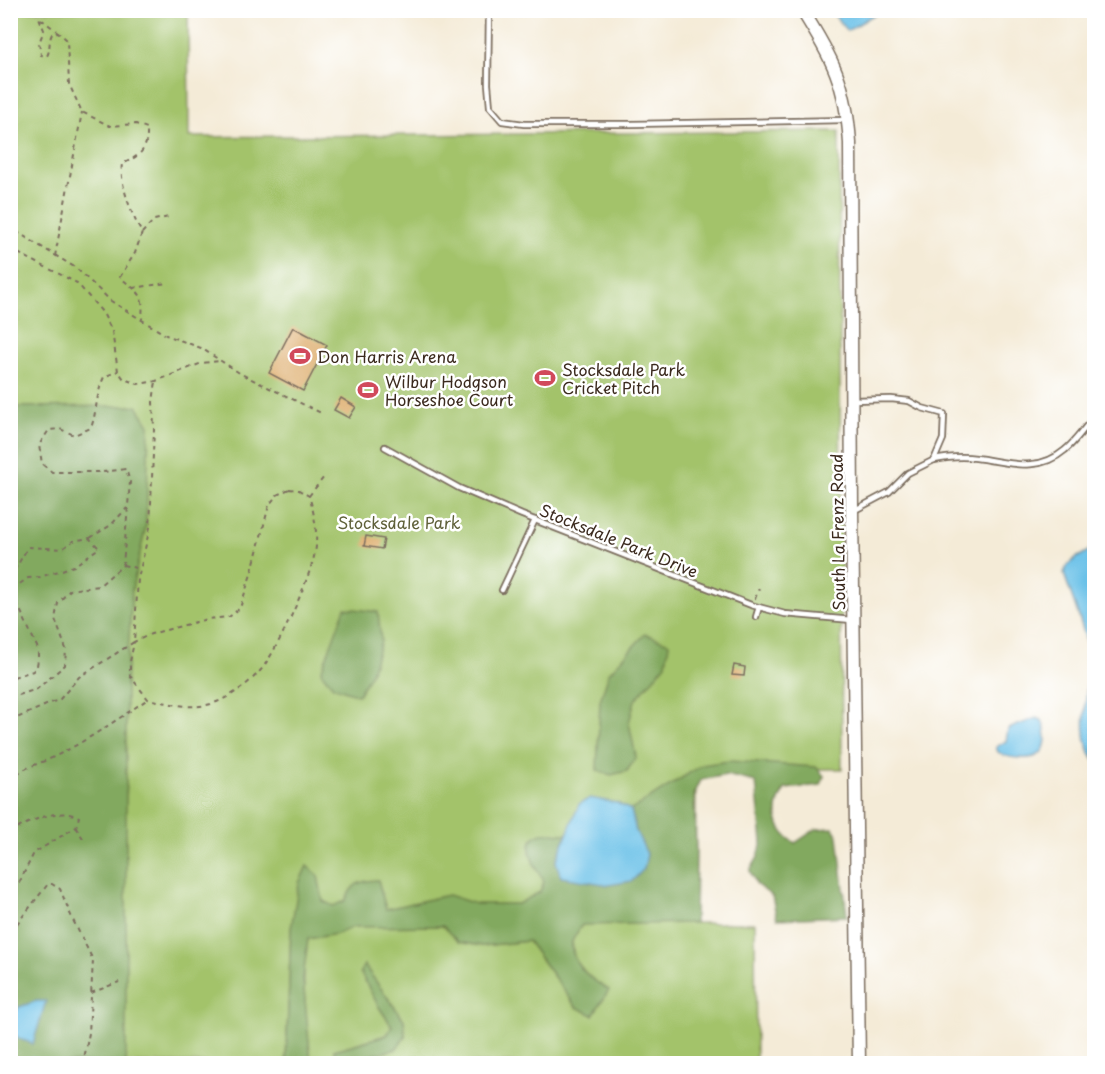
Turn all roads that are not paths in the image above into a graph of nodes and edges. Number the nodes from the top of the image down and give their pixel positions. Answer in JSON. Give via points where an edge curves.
{"nodes":[{"id":1,"x":489,"y":10,"type":"edge"},
{"id":2,"x":802,"y":10,"type":"edge"},
{"id":3,"x":848,"y":120,"type":"junction"},
{"id":4,"x":852,"y":400,"type":"junction"},
{"id":5,"x":1090,"y":422,"type":"dead end"},
{"id":6,"x":386,"y":447,"type":"dead end"},
{"id":7,"x":934,"y":460,"type":"junction"},
{"id":8,"x":852,"y":511,"type":"junction"},
{"id":9,"x":535,"y":520,"type":"junction"},
{"id":10,"x":502,"y":590,"type":"dead end"},
{"id":11,"x":759,"y":607,"type":"junction"},
{"id":12,"x":756,"y":617,"type":"dead end"},
{"id":13,"x":854,"y":620,"type":"junction"},
{"id":14,"x":860,"y":1064,"type":"edge"}],
"edges":[{"from":1,"to":3,"type":"lane","via":[[490,107],[502,121],[631,124]]},
{"from":2,"to":3,"type":"street","name":"South La Frenz Road","via":[[834,66]]},
{"from":3,"to":4,"type":"street","name":"South La Frenz Road"},
{"from":4,"to":7,"type":"lane","via":[[909,401],[944,414],[943,439]]},
{"from":4,"to":8,"type":"street","name":"South La Frenz Road"},
{"from":5,"to":7,"type":"lane","via":[[1065,450],[1046,462],[1006,464],[950,456]]},
{"from":6,"to":9,"type":"lane","name":"Stocksdale Park Drive","via":[[459,488]]},
{"from":7,"to":8,"type":"lane","via":[[908,473],[889,492]]},
{"from":8,"to":13,"type":"street","name":"South La Frenz Road"},
{"from":9,"to":10,"type":"lane"},
{"from":9,"to":11,"type":"lane","name":"Stocksdale Park Drive"},
{"from":11,"to":12,"type":"lane"},
{"from":11,"to":13,"type":"lane","name":"Stocksdale Park Drive","via":[[785,614]]},
{"from":13,"to":14,"type":"street","name":"South La Frenz Road"}]}
